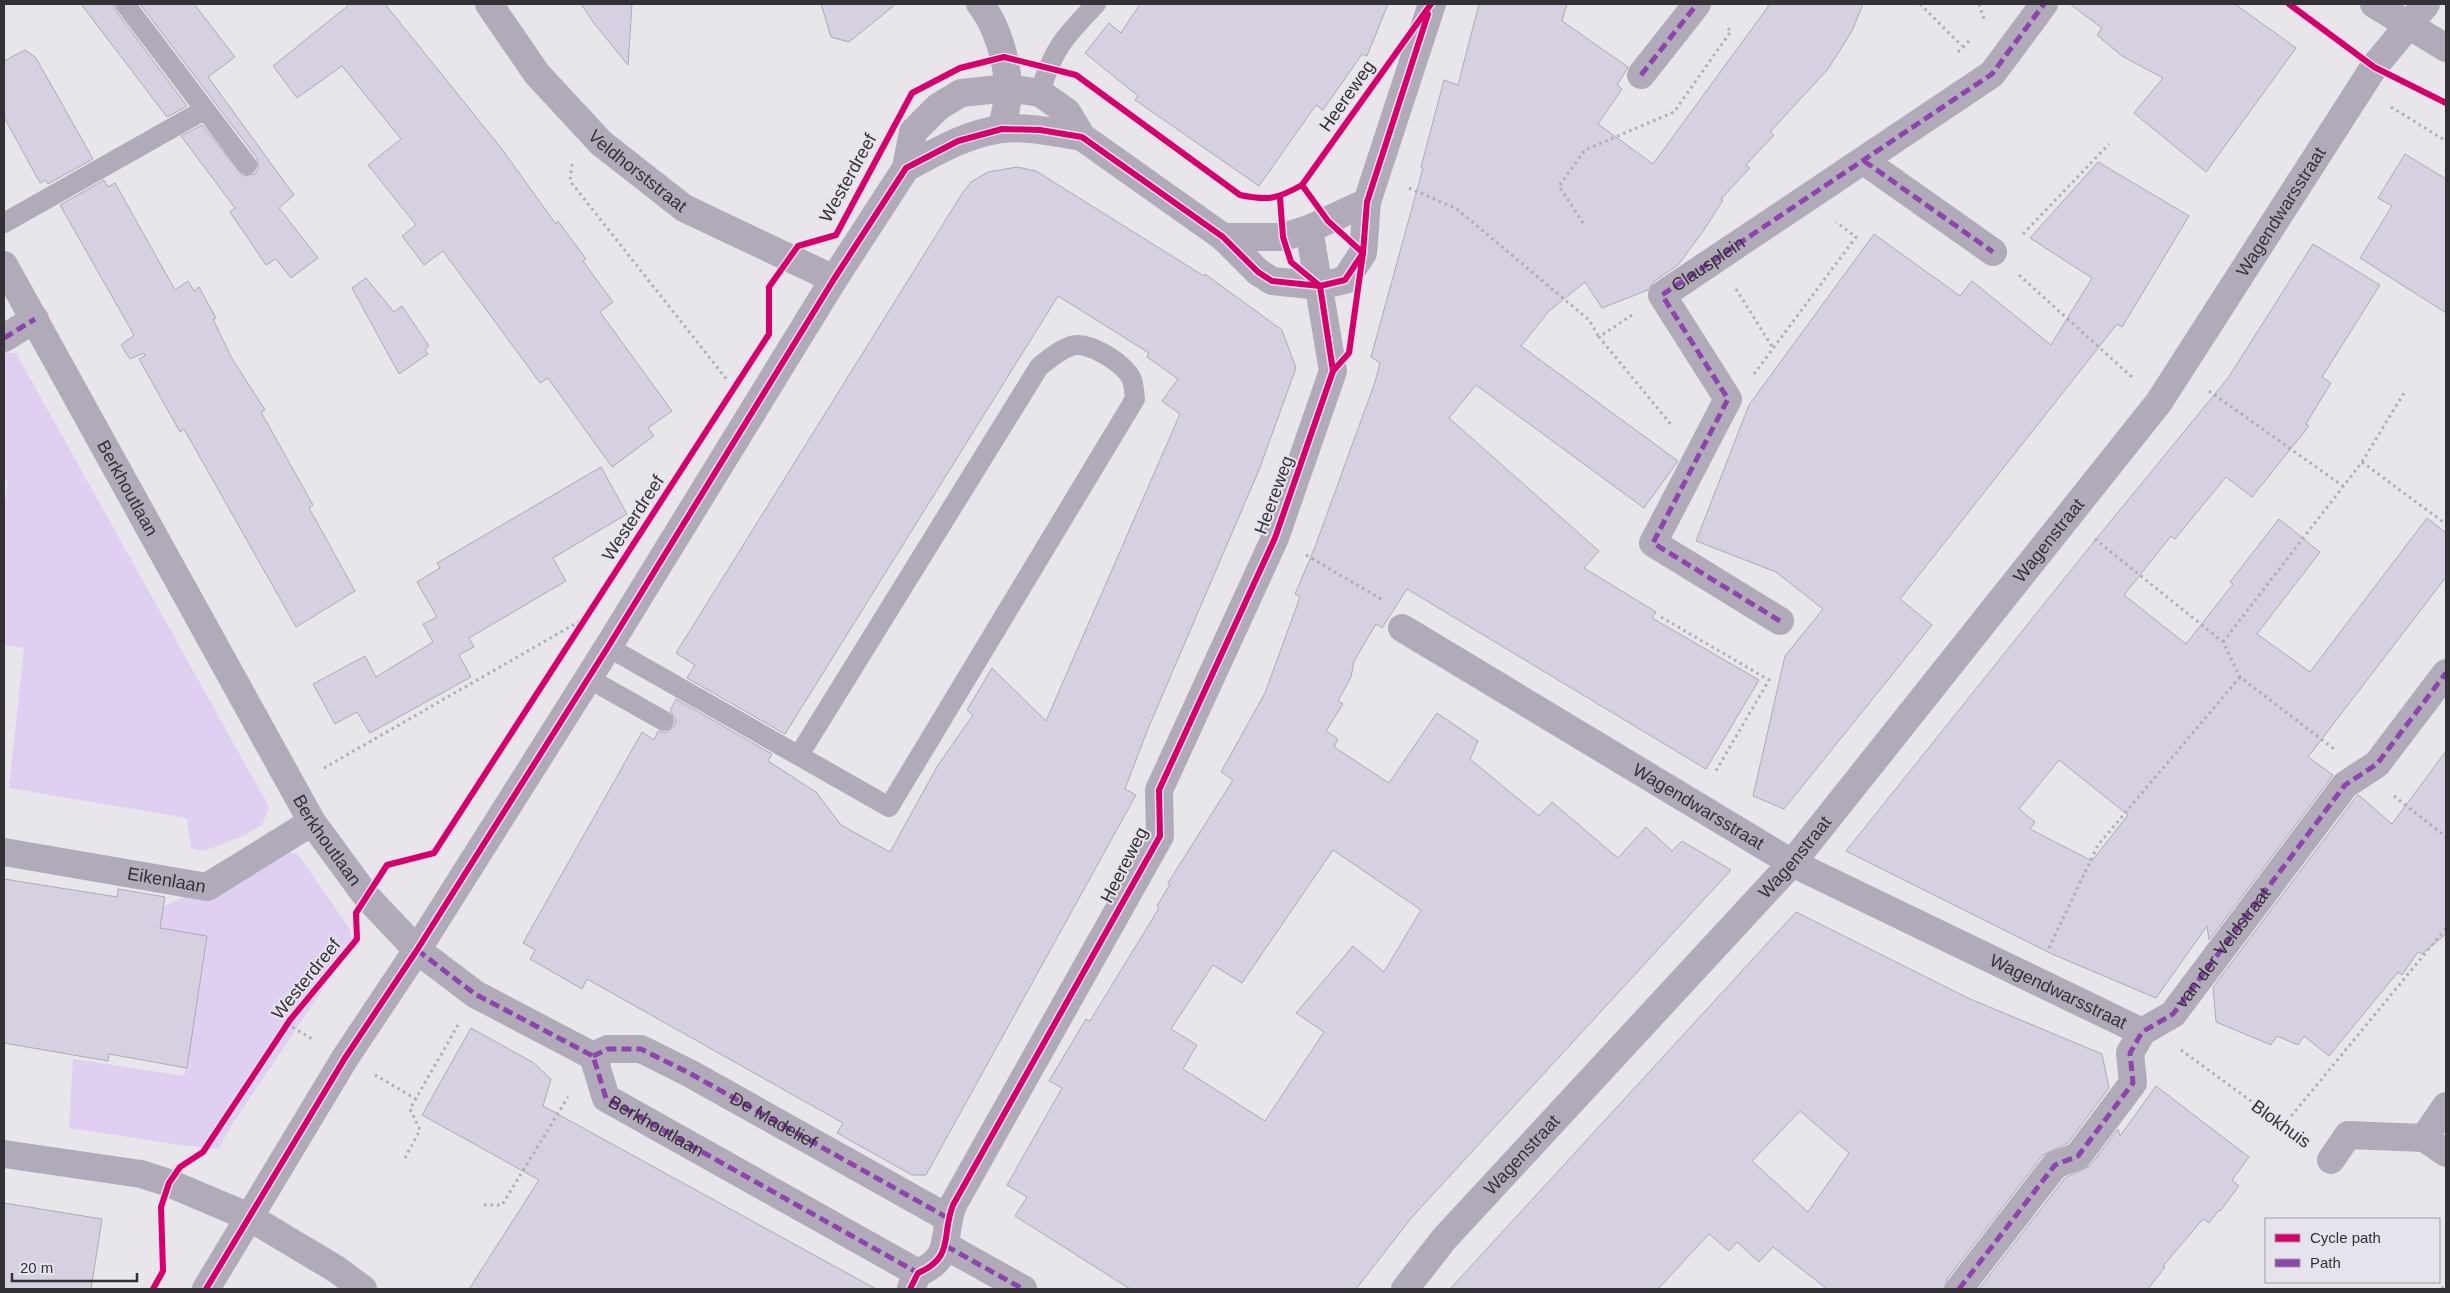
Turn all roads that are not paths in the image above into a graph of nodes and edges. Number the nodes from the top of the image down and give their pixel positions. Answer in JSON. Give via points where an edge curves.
{"nodes":[{"id":1,"x":125,"y":4,"type":"edge"},
{"id":2,"x":489,"y":4,"type":"edge"},
{"id":3,"x":980,"y":4,"type":"edge"},
{"id":4,"x":1096,"y":4,"type":"edge"},
{"id":5,"x":1432,"y":4,"type":"edge"},
{"id":6,"x":1697,"y":4,"type":"edge"},
{"id":7,"x":2044,"y":4,"type":"edge"},
{"id":8,"x":2374,"y":4,"type":"edge"},
{"id":9,"x":2426,"y":4,"type":"edge"},
{"id":10,"x":2407,"y":25,"type":"junction"},
{"id":11,"x":2446,"y":48,"type":"edge"},
{"id":12,"x":1641,"y":75,"type":"dead end"},
{"id":13,"x":1008,"y":88,"type":"junction"},
{"id":14,"x":1040,"y":94,"type":"junction"},
{"id":15,"x":204,"y":110,"type":"junction"},
{"id":16,"x":1002,"y":129,"type":"junction"},
{"id":17,"x":1082,"y":137,"type":"junction"},
{"id":18,"x":1864,"y":161,"type":"junction"},
{"id":19,"x":247,"y":165,"type":"dead end"},
{"id":20,"x":906,"y":168,"type":"junction"},
{"id":21,"x":1366,"y":202,"type":"junction"},
{"id":22,"x":4,"y":223,"type":"edge"},
{"id":23,"x":1309,"y":229,"type":"junction"},
{"id":24,"x":1223,"y":237,"type":"junction"},
{"id":25,"x":1997,"y":255,"type":"road end"},
{"id":26,"x":4,"y":265,"type":"edge"},
{"id":27,"x":834,"y":279,"type":"junction"},
{"id":28,"x":1320,"y":286,"type":"junction"},
{"id":29,"x":35,"y":319,"type":"junction"},
{"id":30,"x":4,"y":338,"type":"edge"},
{"id":31,"x":2159,"y":402,"type":"joint"},
{"id":32,"x":1780,"y":621,"type":"dead end"},
{"id":33,"x":1402,"y":628,"type":"road end"},
{"id":34,"x":608,"y":646,"type":"junction"},
{"id":35,"x":2446,"y":673,"type":"edge"},
{"id":36,"x":588,"y":678,"type":"junction"},
{"id":37,"x":664,"y":721,"type":"dead end"},
{"id":38,"x":799,"y":756,"type":"junction"},
{"id":39,"x":312,"y":822,"type":"junction"},
{"id":40,"x":4,"y":852,"type":"edge"},
{"id":41,"x":1792,"y":863,"type":"junction"},
{"id":42,"x":417,"y":950,"type":"junction"},
{"id":43,"x":2142,"y":1032,"type":"junction"},
{"id":44,"x":593,"y":1056,"type":"junction"},
{"id":45,"x":2446,"y":1106,"type":"edge"},
{"id":46,"x":2424,"y":1138,"type":"junction"},
{"id":47,"x":2446,"y":1153,"type":"edge"},
{"id":48,"x":4,"y":1154,"type":"edge"},
{"id":49,"x":2332,"y":1160,"type":"road end"},
{"id":50,"x":249,"y":1217,"type":"junction"},
{"id":51,"x":948,"y":1218,"type":"junction"},
{"id":52,"x":946,"y":1246,"type":"junction"},
{"id":53,"x":914,"y":1281,"type":"edge"},
{"id":54,"x":206,"y":1289,"type":"edge"},
{"id":55,"x":363,"y":1289,"type":"edge"},
{"id":56,"x":1023,"y":1289,"type":"edge"},
{"id":57,"x":1405,"y":1289,"type":"edge"},
{"id":58,"x":1959,"y":1289,"type":"edge"}],
"edges":[{"from":1,"to":15,"type":"lane"},
{"from":2,"to":27,"type":"street","name":"Veldhorststraat","via":[[537,74],[601,143],[684,208]]},
{"from":3,"to":13,"type":"street","via":[[988,13],[1004,57]]},
{"from":4,"to":14,"type":"lane","via":[[1063,38],[1047,68]]},
{"from":5,"to":21,"type":"street"},
{"from":6,"to":12,"type":"street"},
{"from":7,"to":18,"type":"street","name":"Clausplein","via":[[1992,74]]},
{"from":8,"to":10,"type":"street"},
{"from":9,"to":10,"type":"street","name":"Wagendwarsstraat"},
{"from":10,"to":11,"type":"street"},
{"from":10,"to":31,"type":"street","name":"Wagendwarsstraat","via":[[2360,89]]},
{"from":13,"to":14,"type":"street"},
{"from":13,"to":16,"type":"street"},
{"from":13,"to":20,"type":"street","via":[[961,94],[938,108],[913,132]]},
{"from":14,"to":17,"type":"street","via":[[1068,112]]},
{"from":15,"to":19,"type":"lane"},
{"from":15,"to":22,"type":"lane"},
{"from":16,"to":17,"type":"street","via":[[1040,130]]},
{"from":16,"to":20,"type":"street","via":[[958,141]]},
{"from":17,"to":24,"type":"street"},
{"from":18,"to":25,"type":"street"},
{"from":18,"to":32,"type":"street","name":"Clausplein","via":[[1662,295],[1728,399],[1653,542]]},
{"from":20,"to":27,"type":"street"},
{"from":21,"to":23,"type":"street"},
{"from":21,"to":28,"type":"street","via":[[1363,253],[1345,280]]},
{"from":23,"to":24,"type":"street","via":[[1282,237]]},
{"from":23,"to":28,"type":"street","name":"Heereweg"},
{"from":24,"to":28,"type":"street","via":[[1258,272],[1272,281]]},
{"from":26,"to":29,"type":"street","name":"Berkhoutlaan"},
{"from":27,"to":34,"type":"street"},
{"from":28,"to":51,"type":"street","name":"Heereweg","via":[[1333,371],[1275,538],[1159,790],[1160,836]]},
{"from":29,"to":30,"type":"street"},
{"from":29,"to":39,"type":"street","name":"Berkhoutlaan"},
{"from":31,"to":41,"type":"street","name":"Wagenstraat"},
{"from":33,"to":41,"type":"street","name":"Wagendwarsstraat"},
{"from":34,"to":36,"type":"street"},
{"from":34,"to":38,"type":"lane"},
{"from":35,"to":43,"type":"street","name":"van der Veldstraat","via":[[2377,764],[2345,785],[2172,1014]]},
{"from":36,"to":37,"type":"lane"},
{"from":36,"to":42,"type":"street"},
{"from":38,"to":38,"type":"lane","via":[[889,807],[1135,399],[1132,379],[1121,364],[1097,350],[1073,345],[1039,367]]},
{"from":39,"to":40,"type":"street","name":"Eikenlaan","via":[[207,888]]},
{"from":39,"to":42,"type":"street","name":"Berkhoutlaan","via":[[367,897]]},
{"from":41,"to":43,"type":"street","name":"Wagendwarsstraat"},
{"from":41,"to":57,"type":"street","name":"Wagenstraat","via":[[1444,1239]]},
{"from":42,"to":44,"type":"street","name":"Berkhoutlaan","via":[[475,994]]},
{"from":42,"to":50,"type":"street","via":[[345,1058]]},
{"from":43,"to":58,"type":"street","via":[[2130,1053],[2133,1083],[2078,1156],[2055,1165]]},
{"from":44,"to":51,"type":"street","name":"De Madelief","via":[[608,1050],[641,1049]]},
{"from":44,"to":53,"type":"street","name":"Berkhoutlaan","via":[[606,1098]]},
{"from":45,"to":46,"type":"street"},
{"from":46,"to":47,"type":"street"},
{"from":46,"to":49,"type":"street","via":[[2348,1135]]},
{"from":48,"to":50,"type":"street","via":[[141,1174]]},
{"from":50,"to":54,"type":"street"},
{"from":50,"to":55,"type":"street"},
{"from":51,"to":52,"type":"street","name":"Heereweg"},
{"from":52,"to":53,"type":"street","name":"Heereweg","via":[[932,1267]]},
{"from":52,"to":56,"type":"street"}]}
